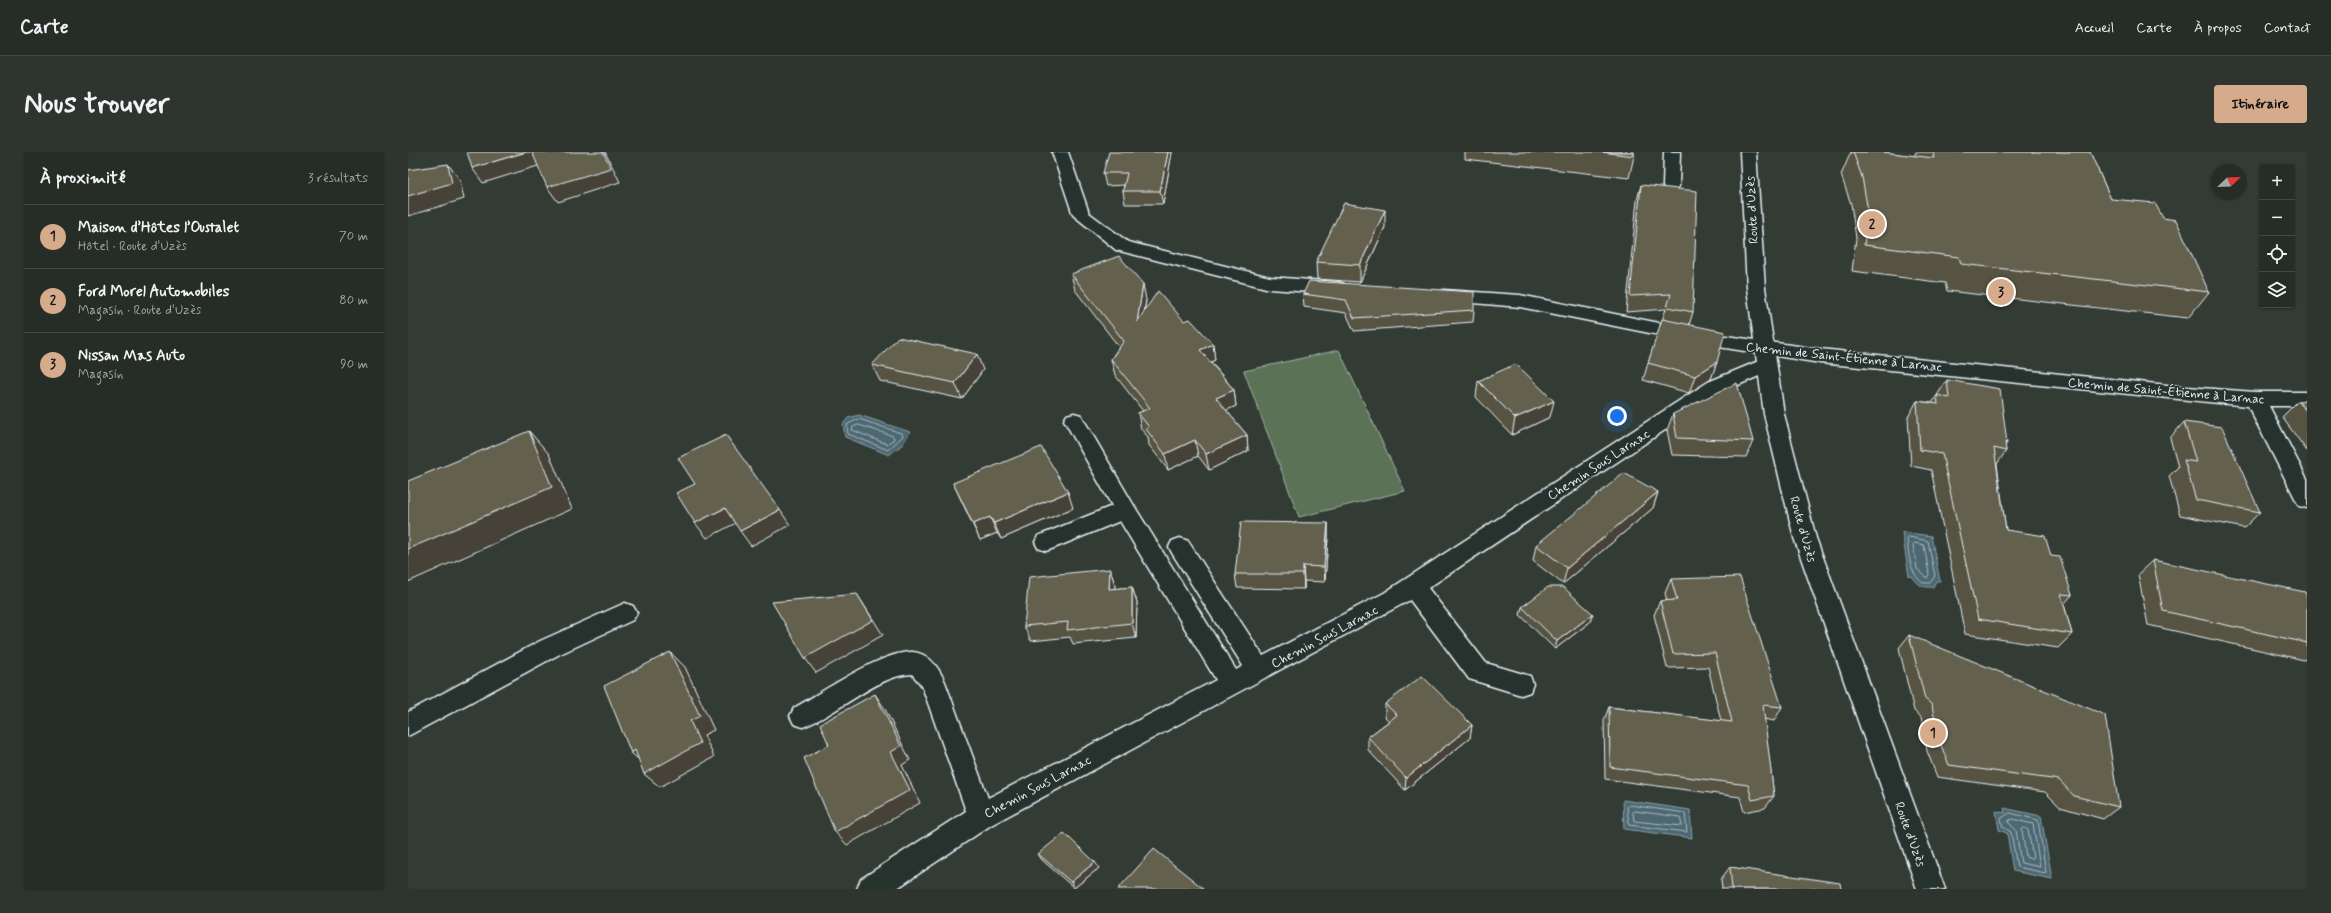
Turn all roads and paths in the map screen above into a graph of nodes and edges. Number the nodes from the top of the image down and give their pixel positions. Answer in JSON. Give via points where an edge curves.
{"nodes":[{"id":1,"x":1060,"y":152,"type":"edge"},
{"id":2,"x":1672,"y":152,"type":"edge"},
{"id":3,"x":1748,"y":152,"type":"edge"},
{"id":4,"x":1671,"y":186,"type":"dead end"},
{"id":5,"x":1356,"y":289,"type":"edge"},
{"id":6,"x":1426,"y":294,"type":"edge"},
{"id":7,"x":1765,"y":357,"type":"junction"},
{"id":8,"x":2255,"y":399,"type":"junction"},
{"id":9,"x":2307,"y":399,"type":"edge"},
{"id":10,"x":1074,"y":420,"type":"dead end"},
{"id":11,"x":2307,"y":500,"type":"edge"},
{"id":12,"x":1125,"y":510,"type":"junction"},
{"id":13,"x":1046,"y":542,"type":"dead end"},
{"id":14,"x":1180,"y":547,"type":"dead end"},
{"id":15,"x":1413,"y":586,"type":"junction"},
{"id":16,"x":624,"y":613,"type":"dead end"},
{"id":17,"x":1259,"y":670,"type":"junction"},
{"id":18,"x":1232,"y":684,"type":"junction"},
{"id":19,"x":1521,"y":684,"type":"dead end"},
{"id":20,"x":804,"y":716,"type":"dead end"},
{"id":21,"x":408,"y":725,"type":"edge"},
{"id":22,"x":981,"y":816,"type":"junction"},
{"id":23,"x":871,"y":889,"type":"edge"},
{"id":24,"x":1931,"y":889,"type":"edge"}],
"edges":[{"from":1,"to":5,"type":"main road","via":[[1081,215],[1122,246],[1270,283]]},
{"from":2,"to":4,"type":"main road"},
{"from":3,"to":7,"type":"main road","name":"Route d'Uzès","via":[[1756,288]]},
{"from":6,"to":7,"type":"main road","name":"Chemin de Saint-Étienne à Larnac","via":[[1520,301]]},
{"from":7,"to":8,"type":"main road","name":"Chemin de Saint-Étienne à Larnac"},
{"from":7,"to":15,"type":"main road","name":"Chemin Sous Larnac"},
{"from":7,"to":24,"type":"main road","name":"Route d'Uzès","via":[[1774,414],[1804,538]]},
{"from":8,"to":9,"type":"main road","name":"Chemin de Saint-Étienne à Larnac"},
{"from":8,"to":11,"type":"main road"},
{"from":10,"to":12,"type":"main road"},
{"from":12,"to":13,"type":"main road"},
{"from":12,"to":18,"type":"main road"},
{"from":14,"to":17,"type":"main road"},
{"from":15,"to":17,"type":"main road","name":"Chemin Sous Larnac","via":[[1392,600]]},
{"from":15,"to":19,"type":"main road","via":[[1478,671]]},
{"from":16,"to":21,"type":"main road","via":[[549,648]]},
{"from":17,"to":18,"type":"main road","name":"Chemin Sous Larnac"},
{"from":18,"to":22,"type":"main road","name":"Chemin Sous Larnac"},
{"from":20,"to":22,"type":"main road","via":[[882,670],[913,662],[923,667],[933,682]]},
{"from":22,"to":23,"type":"main road","name":"Chemin Sous Larnac"}]}
